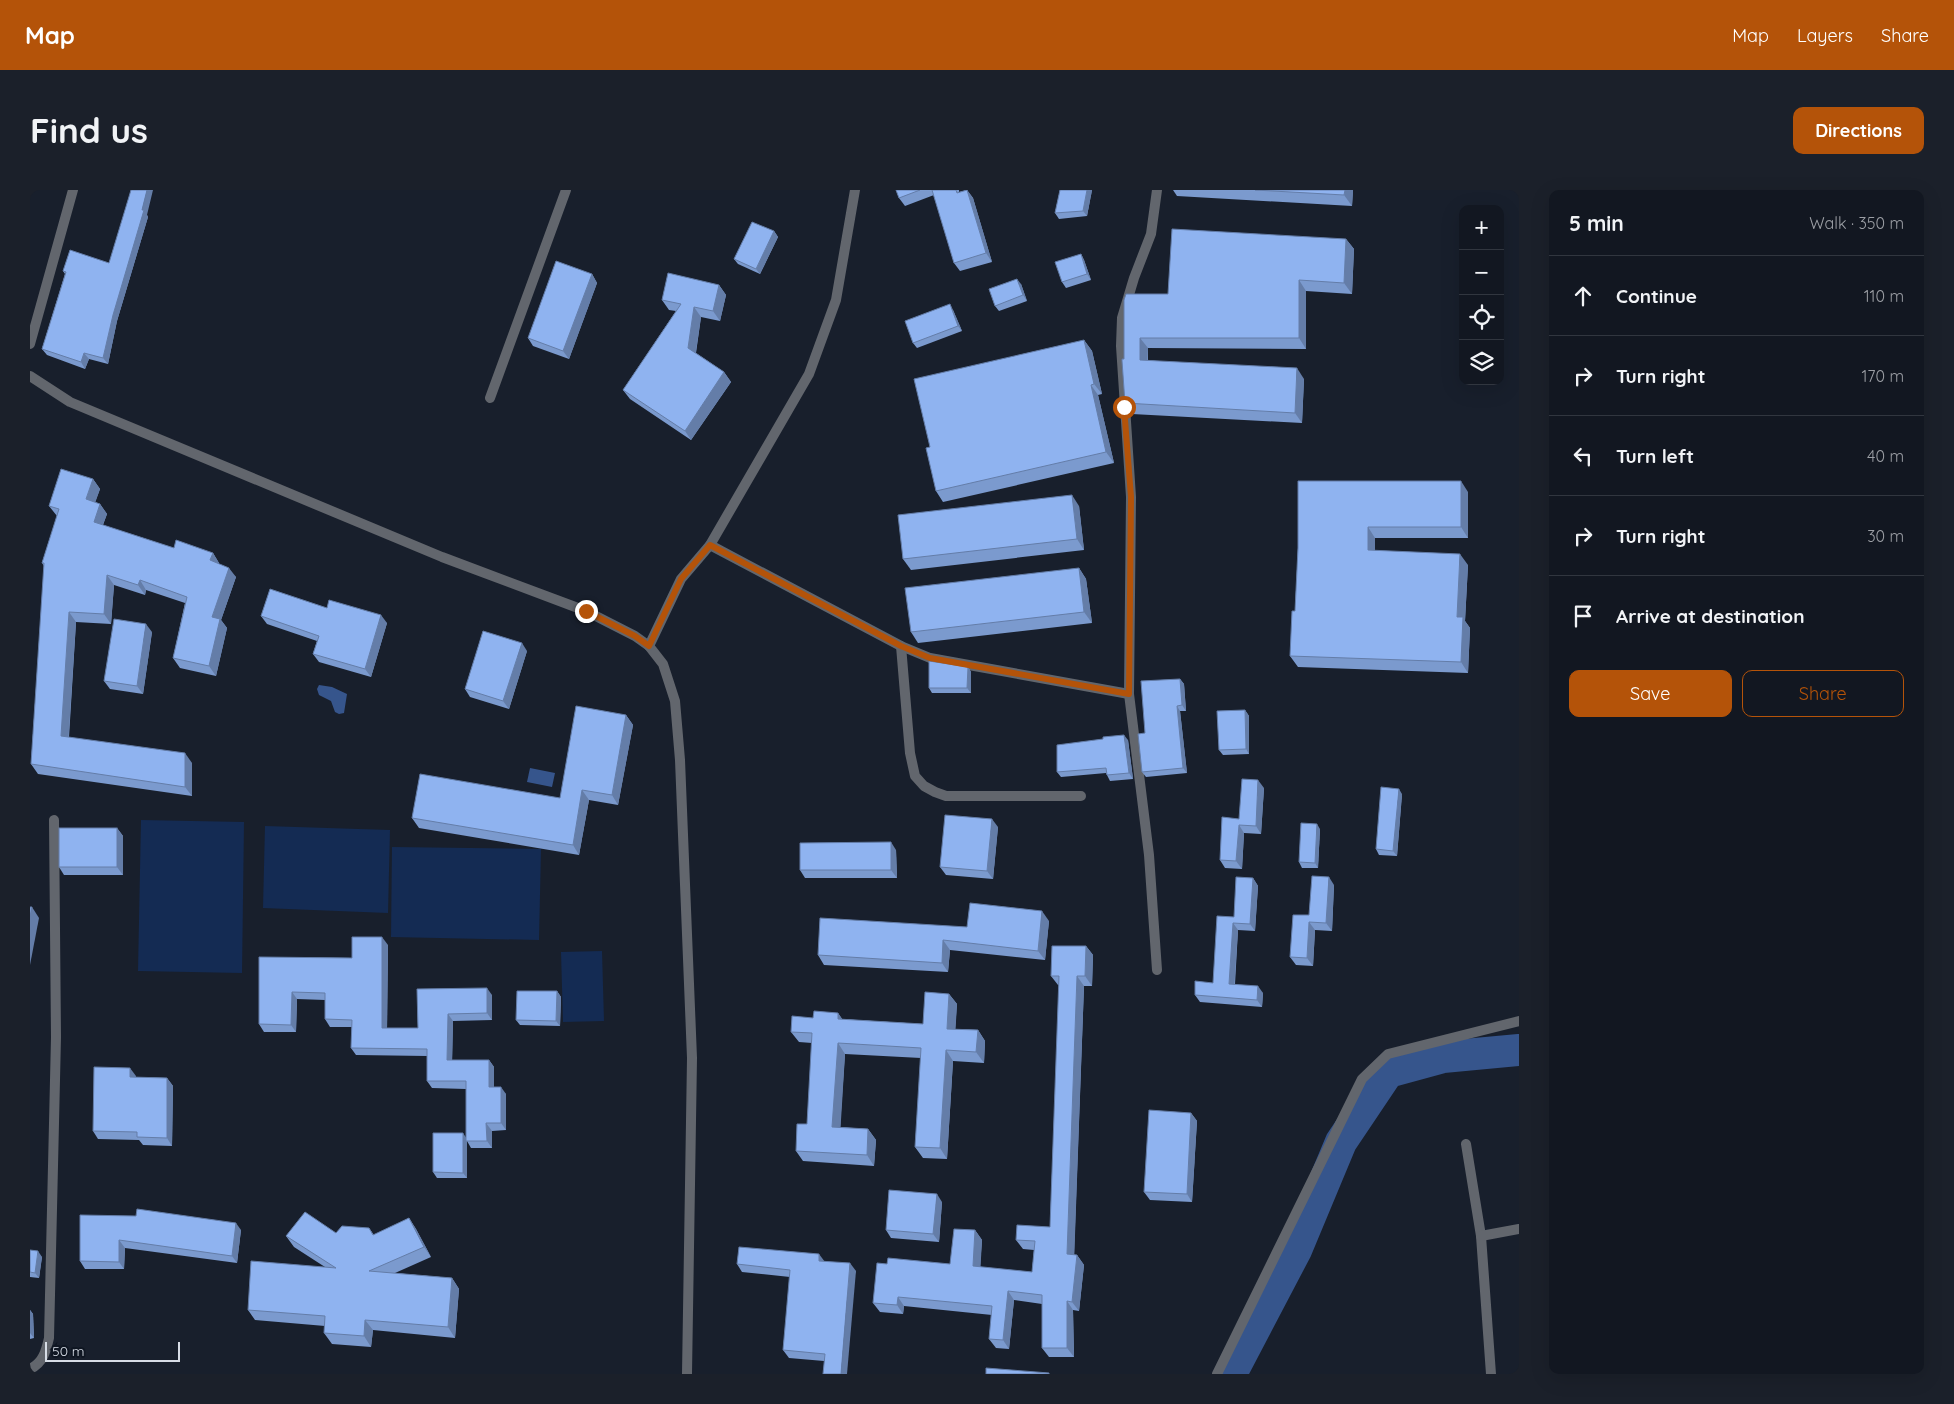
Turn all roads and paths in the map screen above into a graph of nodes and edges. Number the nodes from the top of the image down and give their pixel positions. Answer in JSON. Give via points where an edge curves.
{"nodes":[{"id":1,"x":73,"y":190,"type":"edge"},
{"id":2,"x":566,"y":190,"type":"edge"},
{"id":3,"x":855,"y":190,"type":"edge"},
{"id":4,"x":1157,"y":190,"type":"edge"},
{"id":5,"x":30,"y":344,"type":"edge"},
{"id":6,"x":30,"y":376,"type":"edge"},
{"id":7,"x":490,"y":398,"type":"dead end"},
{"id":8,"x":710,"y":545,"type":"junction"},
{"id":9,"x":649,"y":646,"type":"junction"},
{"id":10,"x":901,"y":646,"type":"junction"},
{"id":11,"x":1129,"y":694,"type":"junction"},
{"id":12,"x":1081,"y":796,"type":"dead end"},
{"id":13,"x":54,"y":820,"type":"dead end"},
{"id":14,"x":1157,"y":970,"type":"dead end"},
{"id":15,"x":1519,"y":1021,"type":"edge"},
{"id":16,"x":1466,"y":1144,"type":"dead end"},
{"id":17,"x":1519,"y":1229,"type":"edge"},
{"id":18,"x":1481,"y":1236,"type":"junction"},
{"id":19,"x":30,"y":1369,"type":"edge"},
{"id":20,"x":687,"y":1374,"type":"edge"},
{"id":21,"x":1217,"y":1374,"type":"edge"},
{"id":22,"x":1491,"y":1374,"type":"edge"}],
"edges":[{"from":1,"to":5,"type":"street"},
{"from":2,"to":7,"type":"street"},
{"from":3,"to":8,"type":"street","via":[[836,300],[809,374]]},
{"from":4,"to":11,"type":"street","via":[[1151,234],[1122,318],[1131,497]]},
{"from":6,"to":9,"type":"street","via":[[70,402],[442,556],[586,611]]},
{"from":8,"to":9,"type":"street","via":[[681,579]]},
{"from":8,"to":10,"type":"street"},
{"from":9,"to":20,"type":"street","via":[[663,664],[675,701],[680,760],[692,1058]]},
{"from":10,"to":11,"type":"street","via":[[938,660]]},
{"from":10,"to":12,"type":"street","via":[[910,753],[915,776],[924,786],[946,796]]},
{"from":11,"to":14,"type":"street","via":[[1149,855]]},
{"from":13,"to":19,"type":"street","via":[[56,1037],[49,1338],[45,1355]]},
{"from":15,"to":21,"type":"street","via":[[1388,1054],[1362,1079]]},
{"from":16,"to":18,"type":"street"},
{"from":17,"to":18,"type":"street"},
{"from":18,"to":22,"type":"street"}]}
